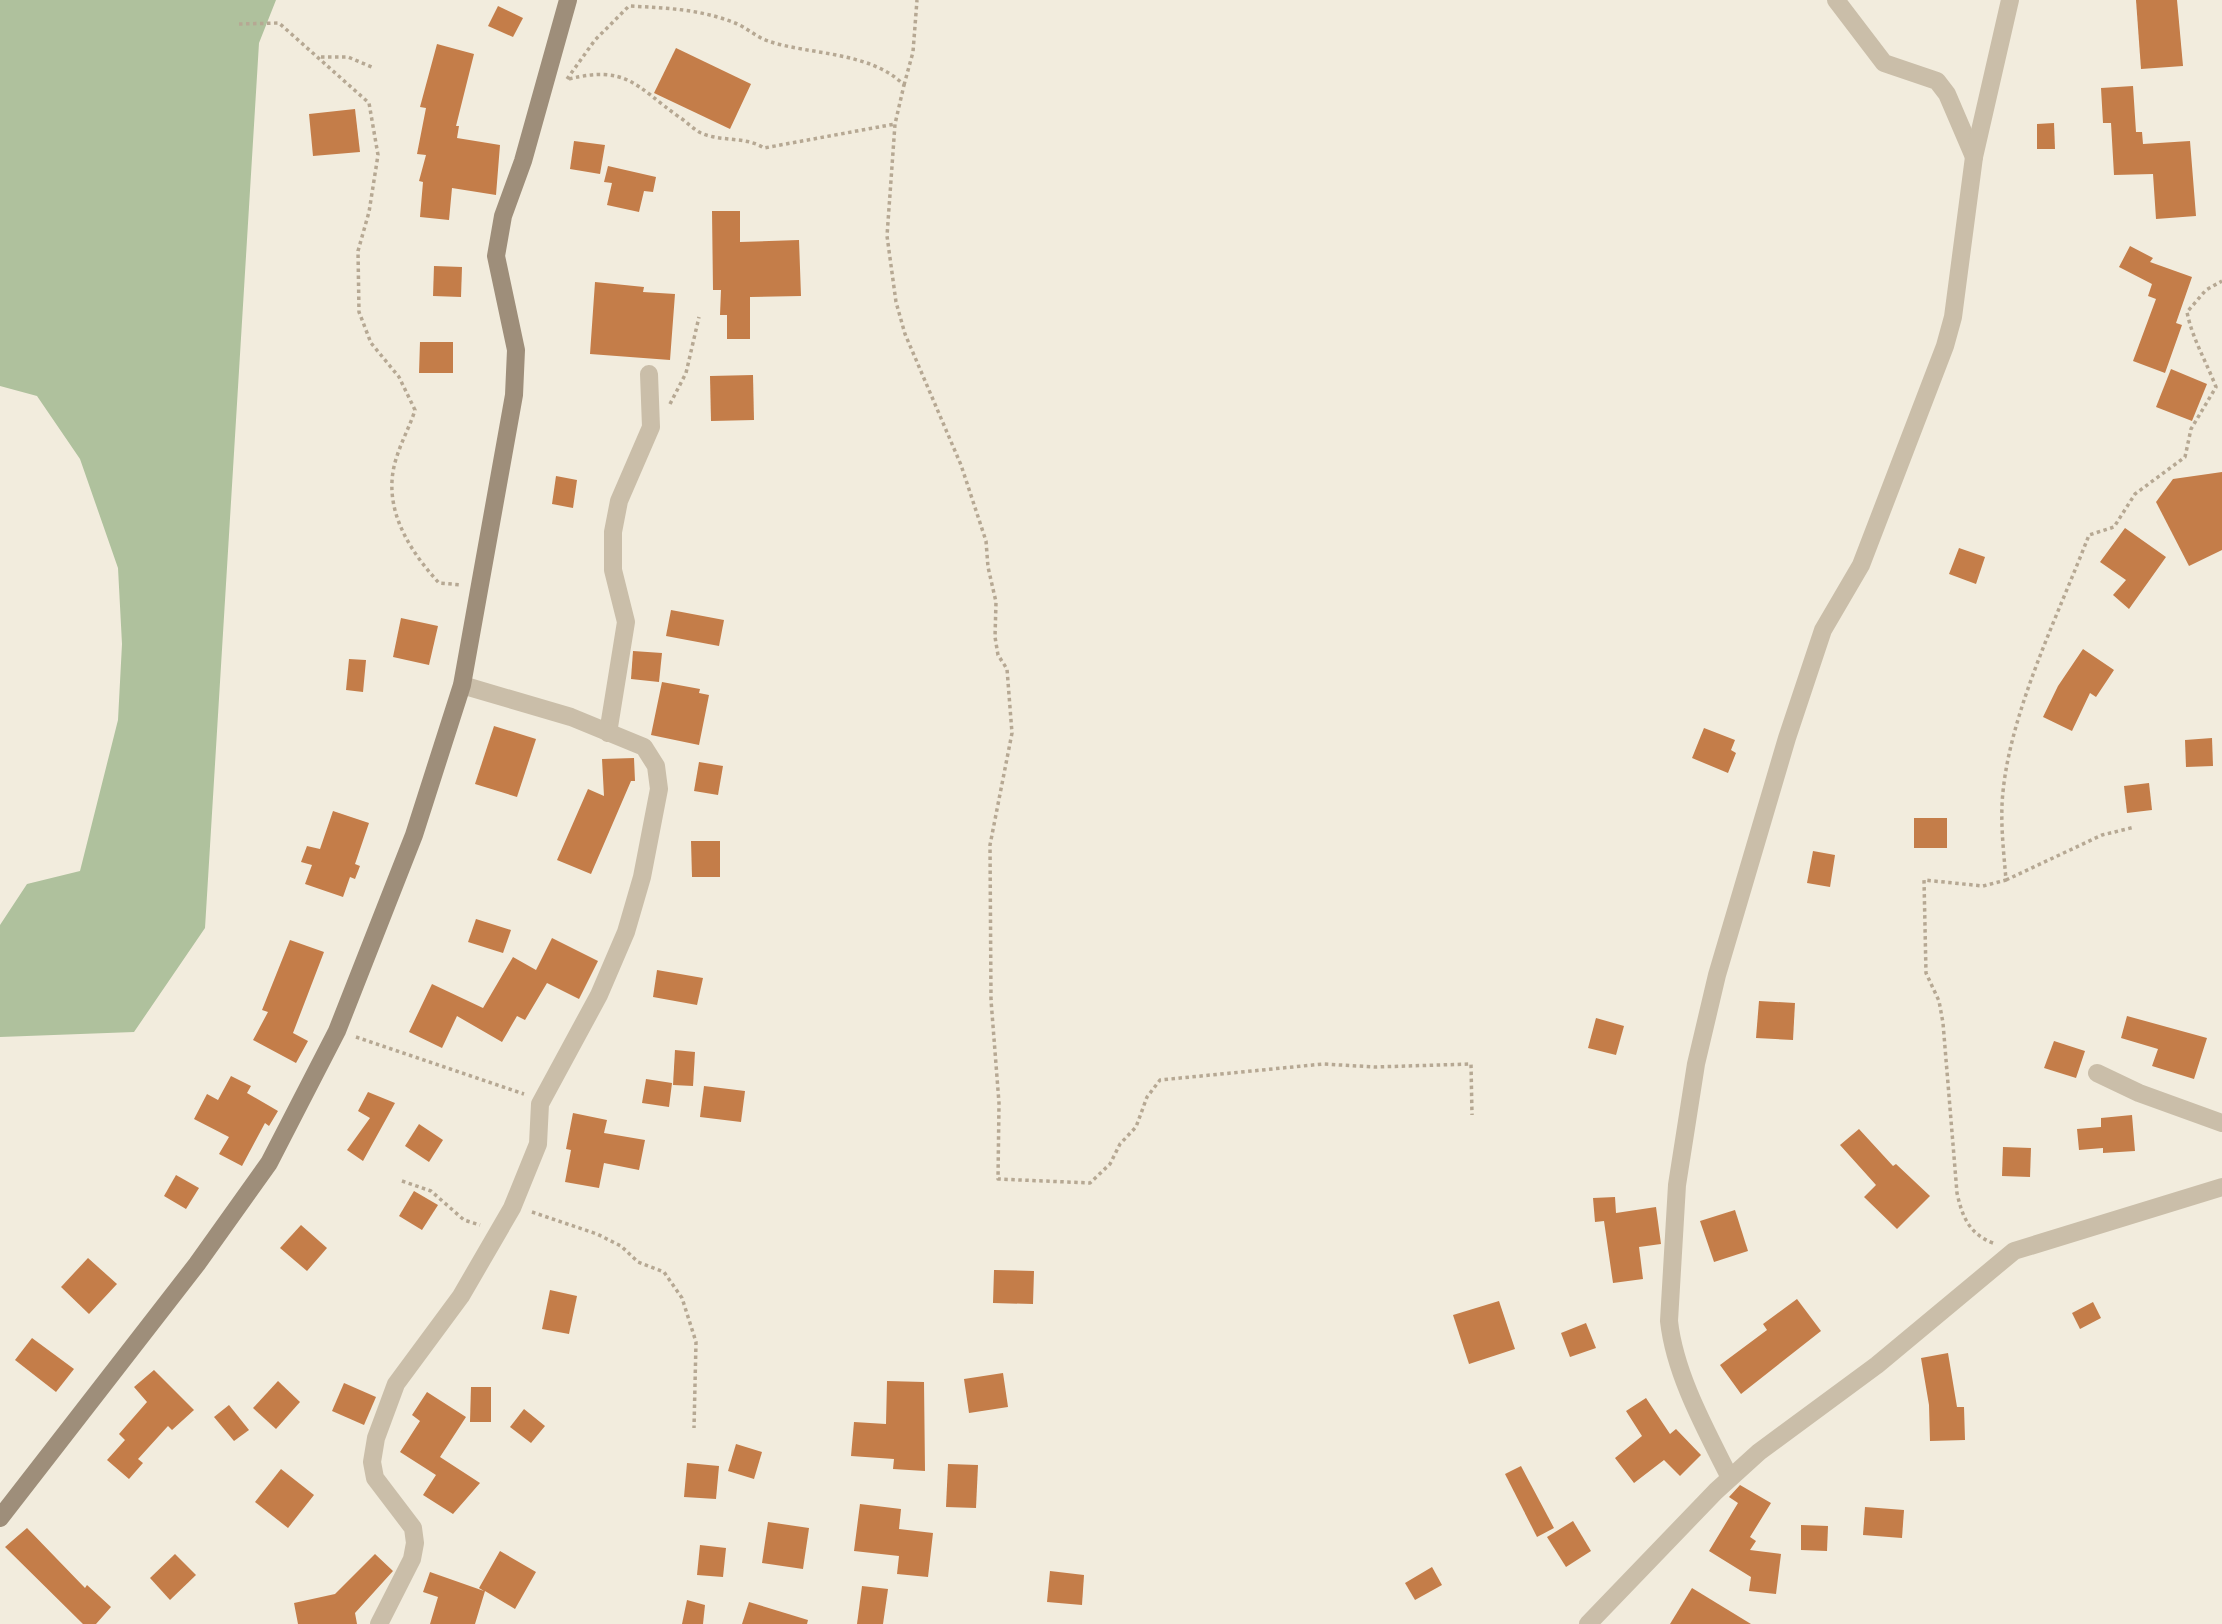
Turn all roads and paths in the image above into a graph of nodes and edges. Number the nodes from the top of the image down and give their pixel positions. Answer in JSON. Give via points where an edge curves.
{"nodes":[{"id":1,"x":568,"y":0,"type":"edge"},
{"id":2,"x":918,"y":0,"type":"edge"},
{"id":3,"x":1836,"y":0,"type":"edge"},
{"id":4,"x":2010,"y":0,"type":"edge"},
{"id":5,"x":239,"y":24,"type":"dead end"},
{"id":6,"x":319,"y":56,"type":"junction"},
{"id":7,"x":374,"y":68,"type":"dead end"},
{"id":8,"x":567,"y":79,"type":"junction"},
{"id":9,"x":904,"y":85,"type":"junction"},
{"id":10,"x":563,"y":89,"type":"dead end"},
{"id":11,"x":895,"y":124,"type":"junction"},
{"id":12,"x":1974,"y":157,"type":"junction"},
{"id":13,"x":2222,"y":281,"type":"edge"},
{"id":14,"x":699,"y":317,"type":"dead end"},
{"id":15,"x":649,"y":374,"type":"dead end"},
{"id":16,"x":651,"y":427,"type":"junction"},
{"id":17,"x":481,"y":586,"type":"junction"},
{"id":18,"x":462,"y":685,"type":"junction"},
{"id":19,"x":608,"y":733,"type":"junction"},
{"id":20,"x":2135,"y":827,"type":"dead end"},
{"id":21,"x":2006,"y":880,"type":"junction"},
{"id":22,"x":337,"y":1031,"type":"junction"},
{"id":23,"x":2097,"y":1073,"type":"dead end"},
{"id":24,"x":540,"y":1104,"type":"junction"},
{"id":25,"x":1472,"y":1115,"type":"dead end"},
{"id":26,"x":2222,"y":1123,"type":"edge"},
{"id":27,"x":402,"y":1181,"type":"dead end"},
{"id":28,"x":2222,"y":1186,"type":"edge"},
{"id":29,"x":512,"y":1208,"type":"junction"},
{"id":30,"x":489,"y":1250,"type":"junction"},
{"id":31,"x":2014,"y":1251,"type":"junction"},
{"id":32,"x":694,"y":1428,"type":"dead end"},
{"id":33,"x":1730,"y":1478,"type":"junction"},
{"id":34,"x":0,"y":1518,"type":"edge"},
{"id":35,"x":379,"y":1624,"type":"edge"},
{"id":36,"x":1588,"y":1624,"type":"edge"}],
"edges":[{"from":1,"to":17,"type":"street","via":[[503,216],[496,256],[516,351],[515,384]]},
{"from":2,"to":9,"type":"path","via":[[913,52]]},
{"from":3,"to":12,"type":"street","via":[[1884,62],[1937,81]]},
{"from":4,"to":12,"type":"street"},
{"from":5,"to":6,"type":"path","via":[[279,23]]},
{"from":6,"to":7,"type":"path","via":[[348,57]]},
{"from":6,"to":17,"type":"path","via":[[369,103],[378,155],[358,251],[359,312],[371,343],[399,377],[415,410],[396,457],[397,526],[439,583]]},
{"from":8,"to":9,"type":"path","via":[[595,40],[629,6],[692,9],[737,23],[767,41],[835,54],[892,72]]},
{"from":8,"to":10,"type":"path"},
{"from":8,"to":11,"type":"path","via":[[597,72],[633,80],[701,133],[754,142],[764,148]]},
{"from":9,"to":11,"type":"path"},
{"from":11,"to":25,"type":"path","via":[[887,236],[896,302],[986,541],[996,602],[995,637],[1007,669],[1012,733],[990,845],[990,1000],[999,1103],[998,1179],[1090,1183],[1136,1127],[1147,1097],[1160,1080],[1323,1064],[1471,1064]]},
{"from":12,"to":33,"type":"street","via":[[1953,317],[1945,346],[1861,565],[1823,630],[1728,937],[1696,1064],[1677,1185],[1669,1321],[1671,1340],[1706,1431]]},
{"from":13,"to":21,"type":"path","via":[[2206,290],[2187,312],[2191,334],[2217,387],[2191,429],[2185,457],[2135,494],[2114,527],[2090,535],[2013,736],[2002,803]]},
{"from":14,"to":16,"type":"path","via":[[686,373]]},
{"from":15,"to":16,"type":"street"},
{"from":16,"to":19,"type":"street","via":[[619,501],[613,532],[613,570],[626,622]]},
{"from":17,"to":18,"type":"street"},
{"from":18,"to":19,"type":"street","via":[[571,717]]},
{"from":18,"to":22,"type":"street","via":[[414,835]]},
{"from":19,"to":24,"type":"street","via":[[643,747],[656,766],[659,789],[626,932],[599,995]]},
{"from":20,"to":21,"type":"path","via":[[2102,835]]},
{"from":21,"to":31,"type":"path","via":[[1983,886],[1924,880],[1925,951],[1926,973],[1943,1023],[1962,1218],[1982,1238]]},
{"from":22,"to":24,"type":"path","via":[[525,1094]]},
{"from":22,"to":34,"type":"street","via":[[269,1163],[197,1264]]},
{"from":23,"to":26,"type":"street"},
{"from":24,"to":29,"type":"street","via":[[538,1144]]},
{"from":27,"to":30,"type":"path","via":[[431,1191],[464,1220],[480,1225]]},
{"from":28,"to":31,"type":"street"},
{"from":29,"to":30,"type":"street"},
{"from":29,"to":32,"type":"path","via":[[597,1234],[621,1246],[638,1262],[664,1272],[682,1298],[696,1342]]},
{"from":30,"to":35,"type":"street","via":[[396,1384],[376,1438],[375,1478],[413,1528],[415,1543],[412,1559]]},
{"from":31,"to":33,"type":"street","via":[[1877,1365]]},
{"from":33,"to":36,"type":"street"}]}
